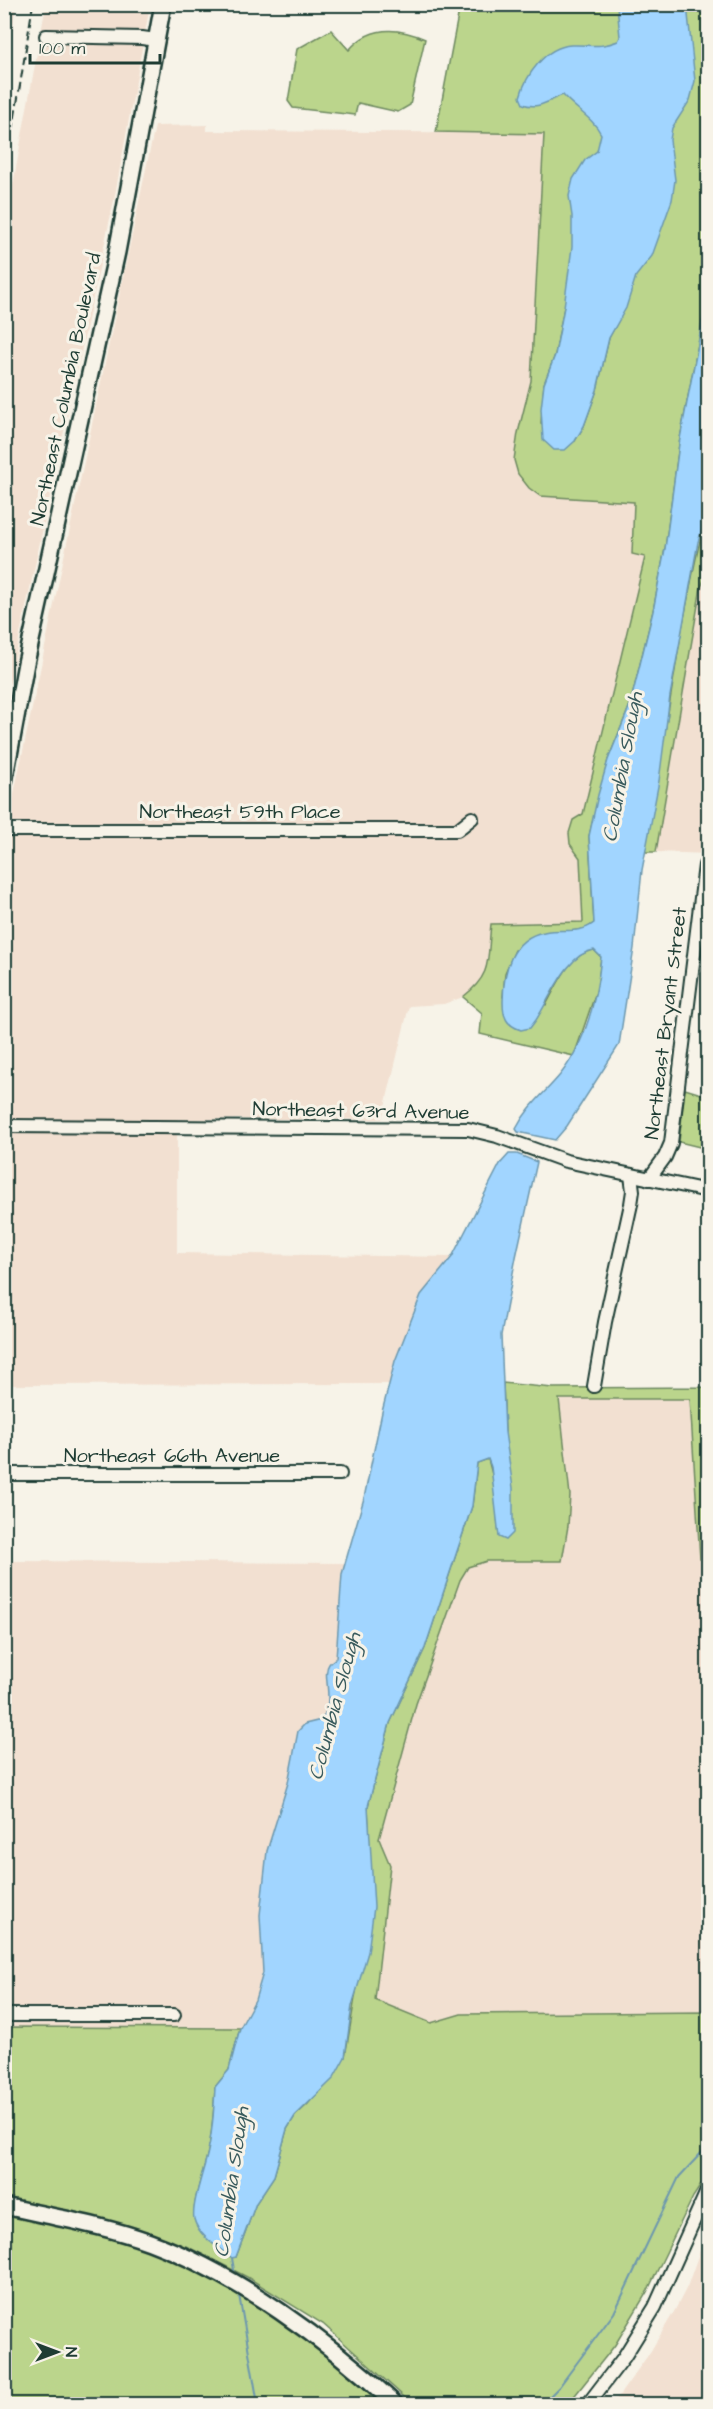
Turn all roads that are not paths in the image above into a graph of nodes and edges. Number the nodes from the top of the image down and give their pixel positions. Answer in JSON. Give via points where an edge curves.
{"nodes":[{"id":1,"x":163,"y":4,"type":"edge"},
{"id":2,"x":46,"y":36,"type":"dead end"},
{"id":3,"x":156,"y":40,"type":"junction"},
{"id":4,"x":4,"y":782,"type":"edge"},
{"id":5,"x":472,"y":818,"type":"dead end"},
{"id":6,"x":4,"y":830,"type":"edge"},
{"id":7,"x":705,"y":865,"type":"dead end"},
{"id":8,"x":4,"y":1126,"type":"edge"},
{"id":9,"x":631,"y":1175,"type":"junction"},
{"id":10,"x":648,"y":1179,"type":"junction"},
{"id":11,"x":708,"y":1191,"type":"edge"},
{"id":12,"x":594,"y":1386,"type":"dead end"},
{"id":13,"x":4,"y":1474,"type":"edge"},
{"id":14,"x":340,"y":1474,"type":"dead end"},
{"id":15,"x":4,"y":2014,"type":"edge"},
{"id":16,"x":174,"y":2014,"type":"dead end"},
{"id":17,"x":708,"y":2189,"type":"edge"},
{"id":18,"x":4,"y":2206,"type":"edge"},
{"id":19,"x":395,"y":2404,"type":"edge"},
{"id":20,"x":588,"y":2404,"type":"edge"}],
"edges":[{"from":1,"to":3,"type":"main road","name":"Northeast Columbia Boulevard"},
{"from":2,"to":3,"type":"street"},
{"from":3,"to":4,"type":"main road","name":"Northeast Columbia Boulevard","via":[[117,252],[28,653]]},
{"from":5,"to":6,"type":"street","name":"Northeast 59th Place","via":[[457,830]]},
{"from":7,"to":10,"type":"street","name":"Northeast Bryant Street","via":[[671,1143]]},
{"from":8,"to":9,"type":"street","name":"Northeast 63rd Avenue","via":[[468,1129],[490,1133],[566,1161]]},
{"from":9,"to":10,"type":"street","name":"Northeast 63rd Avenue"},
{"from":9,"to":12,"type":"street","via":[[630,1210]]},
{"from":10,"to":11,"type":"street","name":"Northeast 63rd Avenue"},
{"from":13,"to":14,"type":"street","name":"Northeast 66th Avenue"},
{"from":15,"to":16,"type":"street"},
{"from":17,"to":20,"type":"street","via":[[655,2307],[628,2352]]},
{"from":18,"to":19,"type":"main road","via":[[138,2238],[189,2260],[235,2284],[313,2335]]}]}
